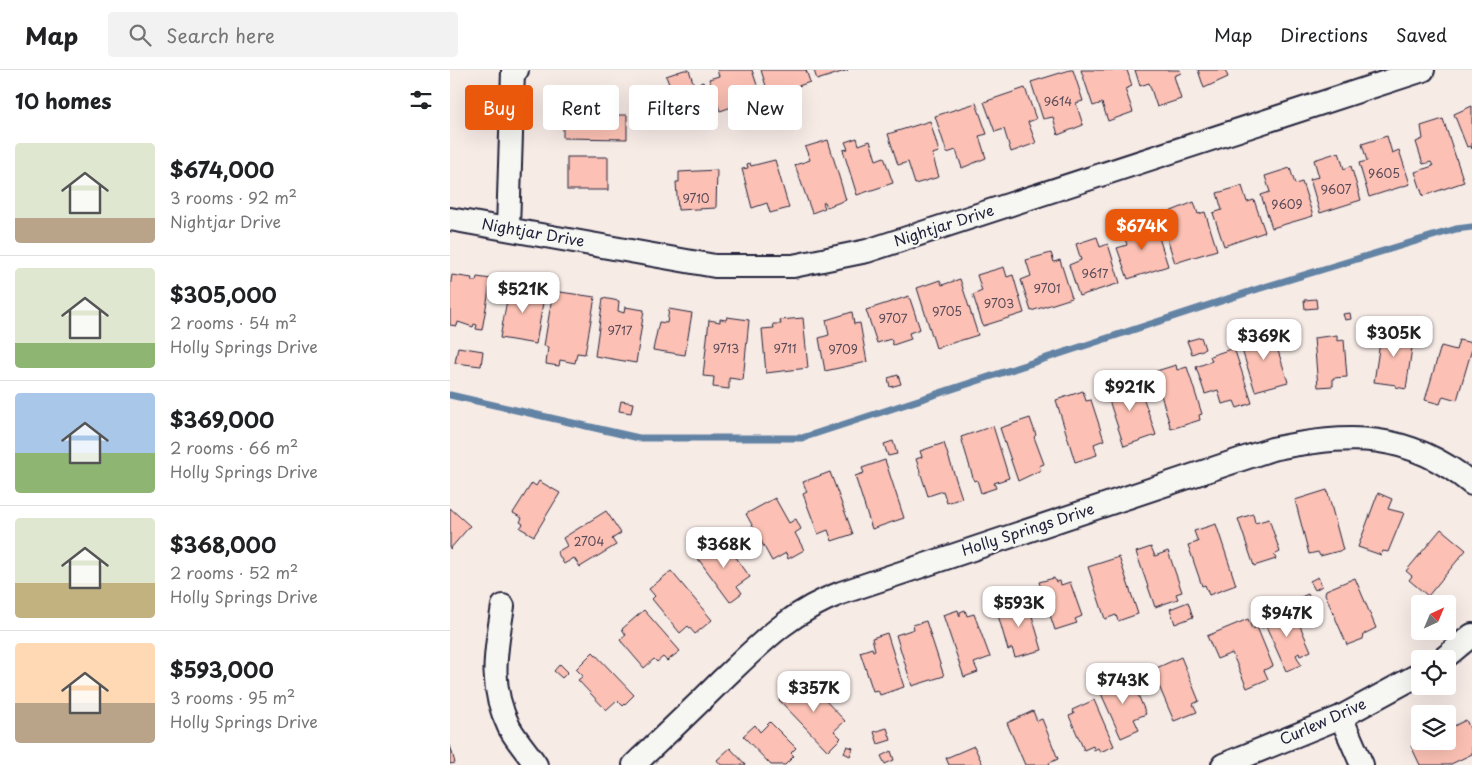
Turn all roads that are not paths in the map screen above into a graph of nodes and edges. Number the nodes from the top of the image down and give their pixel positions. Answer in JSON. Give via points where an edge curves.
{"nodes":[{"id":1,"x":517,"y":70,"type":"edge"},
{"id":2,"x":1423,"y":70,"type":"edge"},
{"id":3,"x":450,"y":219,"type":"edge"},
{"id":4,"x":508,"y":228,"type":"junction"},
{"id":5,"x":1472,"y":484,"type":"edge"},
{"id":6,"x":503,"y":606,"type":"dead end"},
{"id":7,"x":1472,"y":635,"type":"edge"},
{"id":8,"x":1454,"y":650,"type":"edge"},
{"id":9,"x":1411,"y":679,"type":"edge"},
{"id":10,"x":1341,"y":717,"type":"junction"},
{"id":11,"x":536,"y":765,"type":"edge"},
{"id":12,"x":634,"y":765,"type":"edge"},
{"id":13,"x":1223,"y":765,"type":"edge"},
{"id":14,"x":1362,"y":765,"type":"edge"}],
"edges":[{"from":1,"to":4,"type":"street","via":[[513,71]]},
{"from":2,"to":4,"type":"street","name":"Nightjar Drive","via":[[867,250],[793,266],[715,266]]},
{"from":3,"to":4,"type":"street","name":"Nightjar Drive"},
{"from":5,"to":12,"type":"street","name":"Holly Springs Drive","via":[[1437,460],[1376,439],[1338,438],[1299,443],[1272,449],[841,593],[815,602],[793,616]]},
{"from":6,"to":11,"type":"street","via":[[494,664],[496,694],[510,728]]},
{"from":7,"to":8,"type":"street"},
{"from":9,"to":10,"type":"street","name":"Curlew Drive"},
{"from":10,"to":13,"type":"street","name":"Curlew Drive"},
{"from":10,"to":14,"type":"street"}]}
